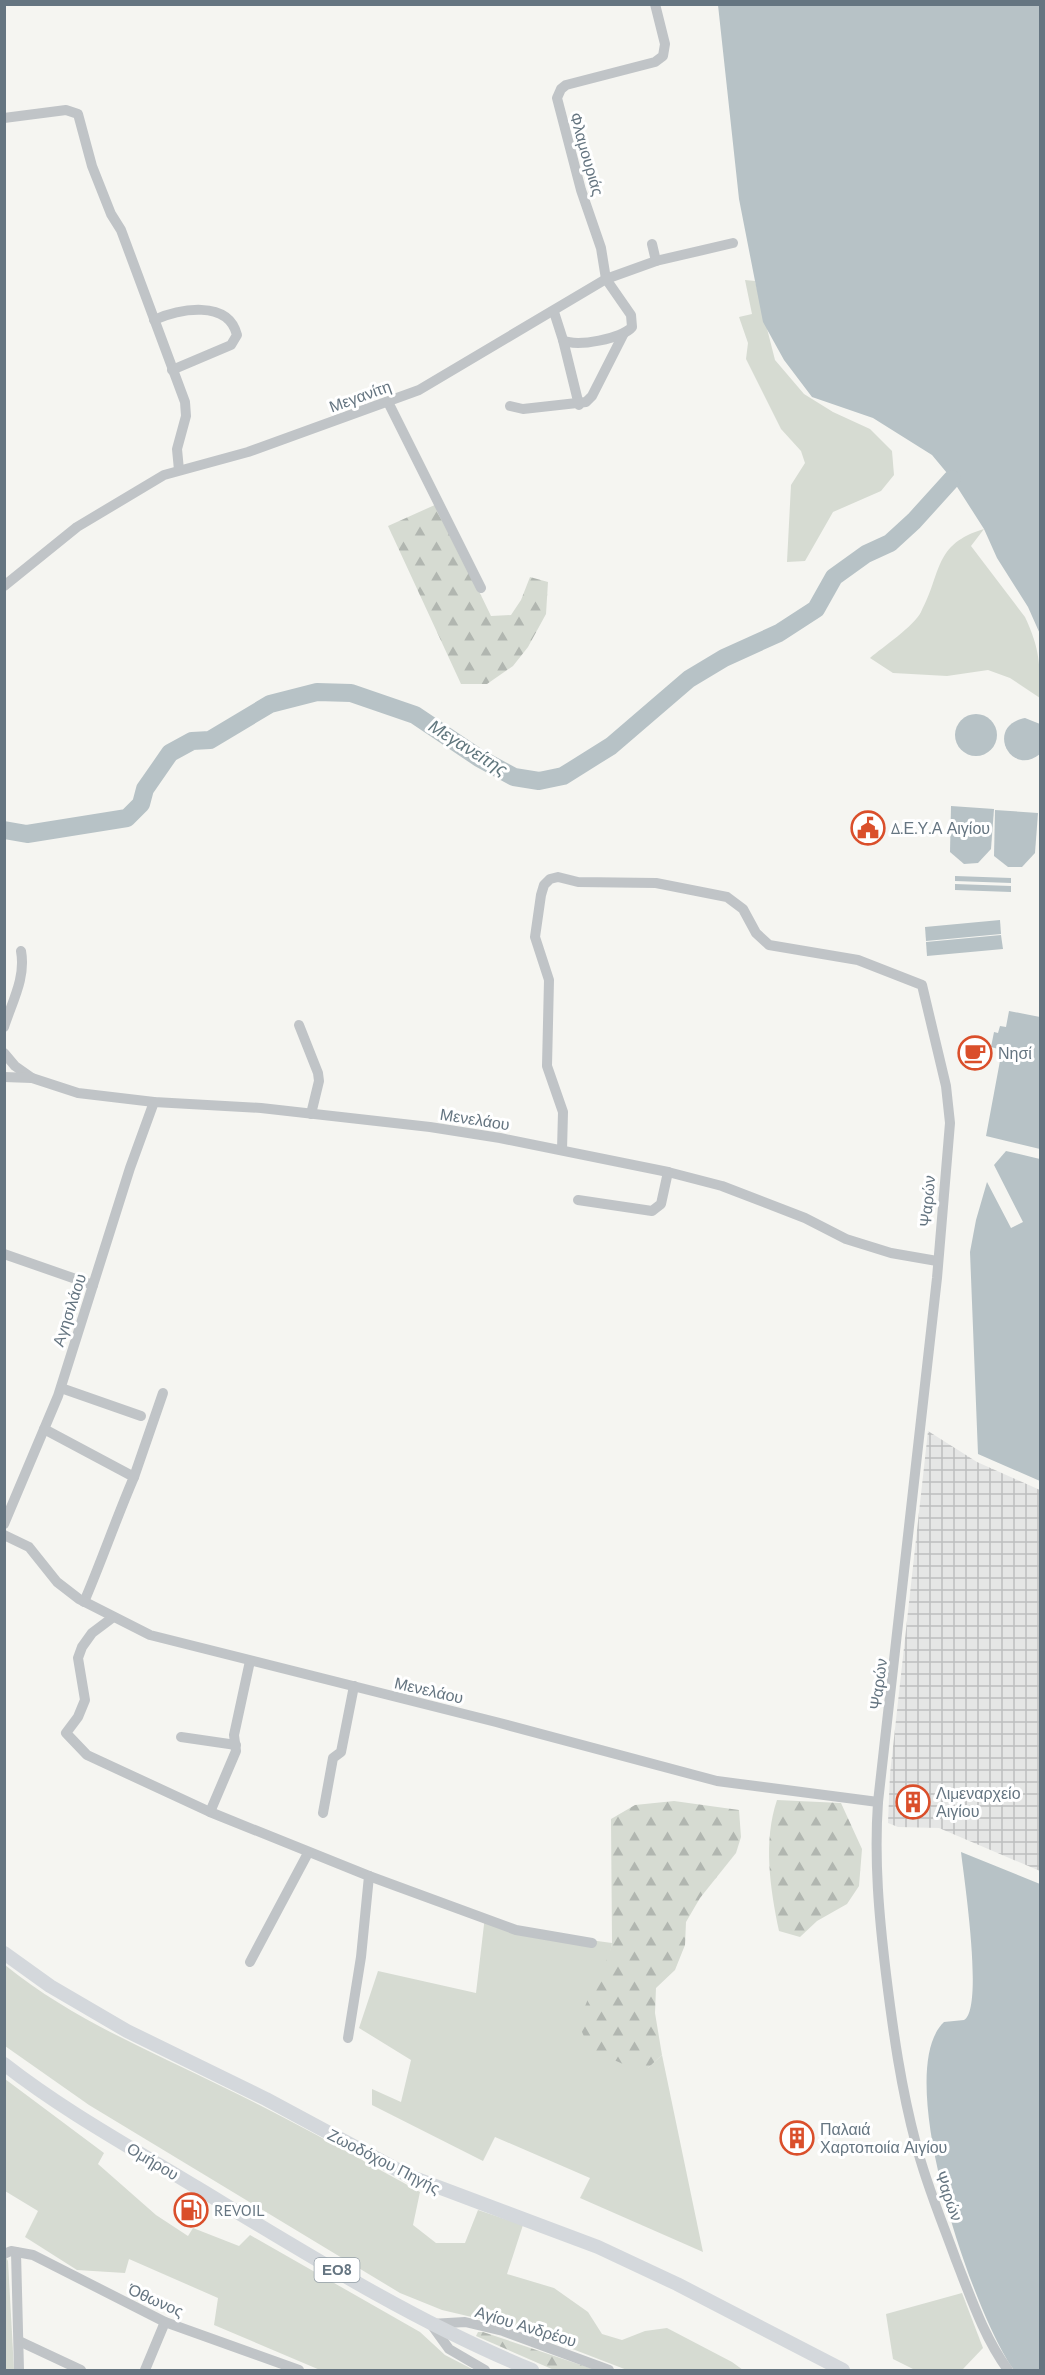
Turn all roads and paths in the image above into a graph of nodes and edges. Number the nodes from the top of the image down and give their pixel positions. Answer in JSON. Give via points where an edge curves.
{"nodes":[{"id":1,"x":655,"y":4,"type":"edge"},
{"id":2,"x":4,"y":118,"type":"edge"},
{"id":3,"x":733,"y":243,"type":"dead end"},
{"id":4,"x":652,"y":244,"type":"dead end"},
{"id":5,"x":656,"y":261,"type":"junction"},
{"id":6,"x":606,"y":279,"type":"junction"},
{"id":7,"x":554,"y":312,"type":"junction"},
{"id":8,"x":154,"y":320,"type":"junction"},
{"id":9,"x":624,"y":333,"type":"junction"},
{"id":10,"x":563,"y":340,"type":"junction"},
{"id":11,"x":172,"y":370,"type":"junction"},
{"id":12,"x":388,"y":402,"type":"junction"},
{"id":13,"x":579,"y":405,"type":"junction"},
{"id":14,"x":510,"y":406,"type":"dead end"},
{"id":15,"x":179,"y":470,"type":"junction"},
{"id":16,"x":4,"y":586,"type":"edge"},
{"id":17,"x":481,"y":588,"type":"dead end"},
{"id":18,"x":21,"y":951,"type":"dead end"},
{"id":19,"x":299,"y":1025,"type":"dead end"},
{"id":20,"x":4,"y":1027,"type":"edge"},
{"id":21,"x":4,"y":1053,"type":"edge"},
{"id":22,"x":4,"y":1077,"type":"edge"},
{"id":23,"x":32,"y":1078,"type":"junction"},
{"id":24,"x":154,"y":1102,"type":"junction"},
{"id":25,"x":311,"y":1114,"type":"junction"},
{"id":26,"x":562,"y":1150,"type":"junction"},
{"id":27,"x":668,"y":1172,"type":"junction"},
{"id":28,"x":578,"y":1200,"type":"dead end"},
{"id":29,"x":4,"y":1254,"type":"edge"},
{"id":30,"x":937,"y":1261,"type":"junction"},
{"id":31,"x":93,"y":1285,"type":"junction"},
{"id":32,"x":61,"y":1388,"type":"junction"},
{"id":33,"x":163,"y":1393,"type":"dead end"},
{"id":34,"x":141,"y":1416,"type":"dead end"},
{"id":35,"x":44,"y":1429,"type":"junction"},
{"id":36,"x":134,"y":1477,"type":"junction"},
{"id":37,"x":4,"y":1524,"type":"edge"},
{"id":38,"x":4,"y":1535,"type":"edge"},
{"id":39,"x":84,"y":1602,"type":"junction"},
{"id":40,"x":112,"y":1618,"type":"junction"},
{"id":41,"x":250,"y":1661,"type":"junction"},
{"id":42,"x":354,"y":1686,"type":"junction"},
{"id":43,"x":181,"y":1737,"type":"dead end"},
{"id":44,"x":236,"y":1745,"type":"junction"},
{"id":45,"x":878,"y":1802,"type":"junction"},
{"id":46,"x":210,"y":1812,"type":"junction"},
{"id":47,"x":323,"y":1813,"type":"dead end"},
{"id":48,"x":308,"y":1853,"type":"junction"},
{"id":49,"x":369,"y":1876,"type":"junction"},
{"id":50,"x":592,"y":1943,"type":"dead end"},
{"id":51,"x":4,"y":1953,"type":"edge"},
{"id":52,"x":250,"y":1962,"type":"dead end"},
{"id":53,"x":348,"y":2038,"type":"dead end"},
{"id":54,"x":4,"y":2064,"type":"edge"},
{"id":55,"x":16,"y":2252,"type":"junction"},
{"id":56,"x":4,"y":2254,"type":"edge"},
{"id":57,"x":165,"y":2322,"type":"junction"},
{"id":58,"x":431,"y":2324,"type":"junction"},
{"id":59,"x":19,"y":2341,"type":"junction"},
{"id":60,"x":277,"y":2366,"type":"edge"},
{"id":61,"x":19,"y":2370,"type":"edge"},
{"id":62,"x":81,"y":2370,"type":"edge"},
{"id":63,"x":145,"y":2370,"type":"edge"},
{"id":64,"x":299,"y":2370,"type":"edge"},
{"id":65,"x":485,"y":2370,"type":"edge"},
{"id":66,"x":532,"y":2370,"type":"edge"},
{"id":67,"x":609,"y":2370,"type":"edge"},
{"id":68,"x":843,"y":2370,"type":"edge"},
{"id":69,"x":1008,"y":2370,"type":"edge"}],
"edges":[{"from":1,"to":6,"type":"street","name":"Φλαμουριάς","via":[[665,44],[663,56],[655,62],[566,85],[558,93],[569,150],[601,248]]},
{"from":2,"to":8,"type":"street","via":[[66,110],[78,114],[92,166]]},
{"from":3,"to":5,"type":"street","name":"Μεγανίτη"},
{"from":4,"to":5,"type":"street"},
{"from":5,"to":6,"type":"street","name":"Μεγανίτη"},
{"from":6,"to":7,"type":"street","name":"Μεγανίτη"},
{"from":6,"to":9,"type":"street","via":[[633,320]]},
{"from":7,"to":10,"type":"street"},
{"from":7,"to":12,"type":"street","name":"Μεγανίτη","via":[[419,390]]},
{"from":8,"to":11,"type":"street"},
{"from":8,"to":11,"type":"street","via":[[178,310],[198,310],[224,316],[237,335],[231,345]]},
{"from":9,"to":10,"type":"street","via":[[590,342]]},
{"from":9,"to":13,"type":"street","via":[[592,396]]},
{"from":10,"to":13,"type":"street"},
{"from":11,"to":15,"type":"street","via":[[186,409],[177,449]]},
{"from":12,"to":15,"type":"street","name":"Μεγανίτη","via":[[248,452]]},
{"from":12,"to":17,"type":"street"},
{"from":13,"to":14,"type":"street","via":[[523,409]]},
{"from":15,"to":16,"type":"street","name":"Μεγανίτη","via":[[154,480],[77,527]]},
{"from":18,"to":20,"type":"street","via":[[19,986]]},
{"from":19,"to":25,"type":"street","via":[[318,1073]]},
{"from":21,"to":23,"type":"street","name":"Μενελάου"},
{"from":22,"to":23,"type":"street"},
{"from":23,"to":24,"type":"street","name":"Μενελάου","via":[[78,1093]]},
{"from":24,"to":25,"type":"street","name":"Μενελάου"},
{"from":24,"to":31,"type":"street","name":"Αγησιλάου"},
{"from":25,"to":26,"type":"street","name":"Μενελάου","via":[[430,1127]]},
{"from":26,"to":27,"type":"street","name":"Μενελάου"},
{"from":26,"to":30,"type":"street","name":"Ψαρών","via":[[562,1112],[547,1066],[549,980],[535,937],[544,885],[558,877],[579,882],[656,883],[727,897],[743,909],[756,933],[769,945],[858,960],[922,985],[946,1086],[950,1123]]},
{"from":27,"to":28,"type":"street","via":[[661,1204],[652,1211]]},
{"from":27,"to":30,"type":"street","name":"Μενελάου","via":[[722,1186],[805,1218],[846,1239],[891,1253]]},
{"from":29,"to":31,"type":"street"},
{"from":30,"to":45,"type":"street","name":"Ψαρών"},
{"from":31,"to":32,"type":"street","name":"Αγησιλάου"},
{"from":32,"to":34,"type":"street"},
{"from":32,"to":35,"type":"street","name":"Αγησιλάου"},
{"from":33,"to":36,"type":"street"},
{"from":35,"to":36,"type":"street"},
{"from":35,"to":37,"type":"street","name":"Αγησιλάου"},
{"from":36,"to":39,"type":"street"},
{"from":38,"to":39,"type":"street","name":"Μενελάου","via":[[29,1546],[57,1582]]},
{"from":39,"to":40,"type":"street","name":"Μενελάου"},
{"from":40,"to":41,"type":"street","name":"Μενελάου","via":[[150,1635]]},
{"from":40,"to":46,"type":"street","via":[[92,1633],[82,1647],[78,1658],[85,1700],[66,1733],[87,1755]]},
{"from":41,"to":42,"type":"street","name":"Μενελάου"},
{"from":41,"to":44,"type":"street","via":[[234,1735]]},
{"from":42,"to":45,"type":"street","name":"Μενελάου","via":[[717,1781]]},
{"from":42,"to":47,"type":"street","via":[[341,1752],[333,1758]]},
{"from":43,"to":44,"type":"street"},
{"from":44,"to":46,"type":"street"},
{"from":45,"to":69,"type":"street","name":"Ψαρών","via":[[878,1906],[896,2054],[911,2124],[932,2197],[991,2343]]},
{"from":46,"to":48,"type":"street"},
{"from":48,"to":49,"type":"street"},
{"from":48,"to":52,"type":"street"},
{"from":49,"to":50,"type":"street","via":[[516,1930]]},
{"from":49,"to":53,"type":"street"},
{"from":51,"to":68,"type":"main road","name":"Ζωοδόχου Πηγής","via":[[50,1986],[127,2031],[266,2099],[409,2176],[598,2247]]},
{"from":54,"to":58,"type":"main road","name":"Ομήρου","number":"ΕΟ8","via":[[242,2215]]},
{"from":55,"to":56,"type":"street","name":"Όθωνος"},
{"from":55,"to":57,"type":"street","name":"Όθωνος","via":[[39,2257]]},
{"from":55,"to":59,"type":"street"},
{"from":57,"to":60,"type":"street","name":"Όθωνος"},
{"from":57,"to":63,"type":"street"},
{"from":58,"to":65,"type":"street","via":[[449,2349]]},
{"from":58,"to":66,"type":"main road","number":"ΕΟ8"},
{"from":58,"to":67,"type":"street","name":"Αγίου Ανδρέου","via":[[465,2322],[503,2331]]},
{"from":59,"to":61,"type":"street"},
{"from":59,"to":62,"type":"street"},
{"from":60,"to":64,"type":"street","name":"Όθωνος"}]}
